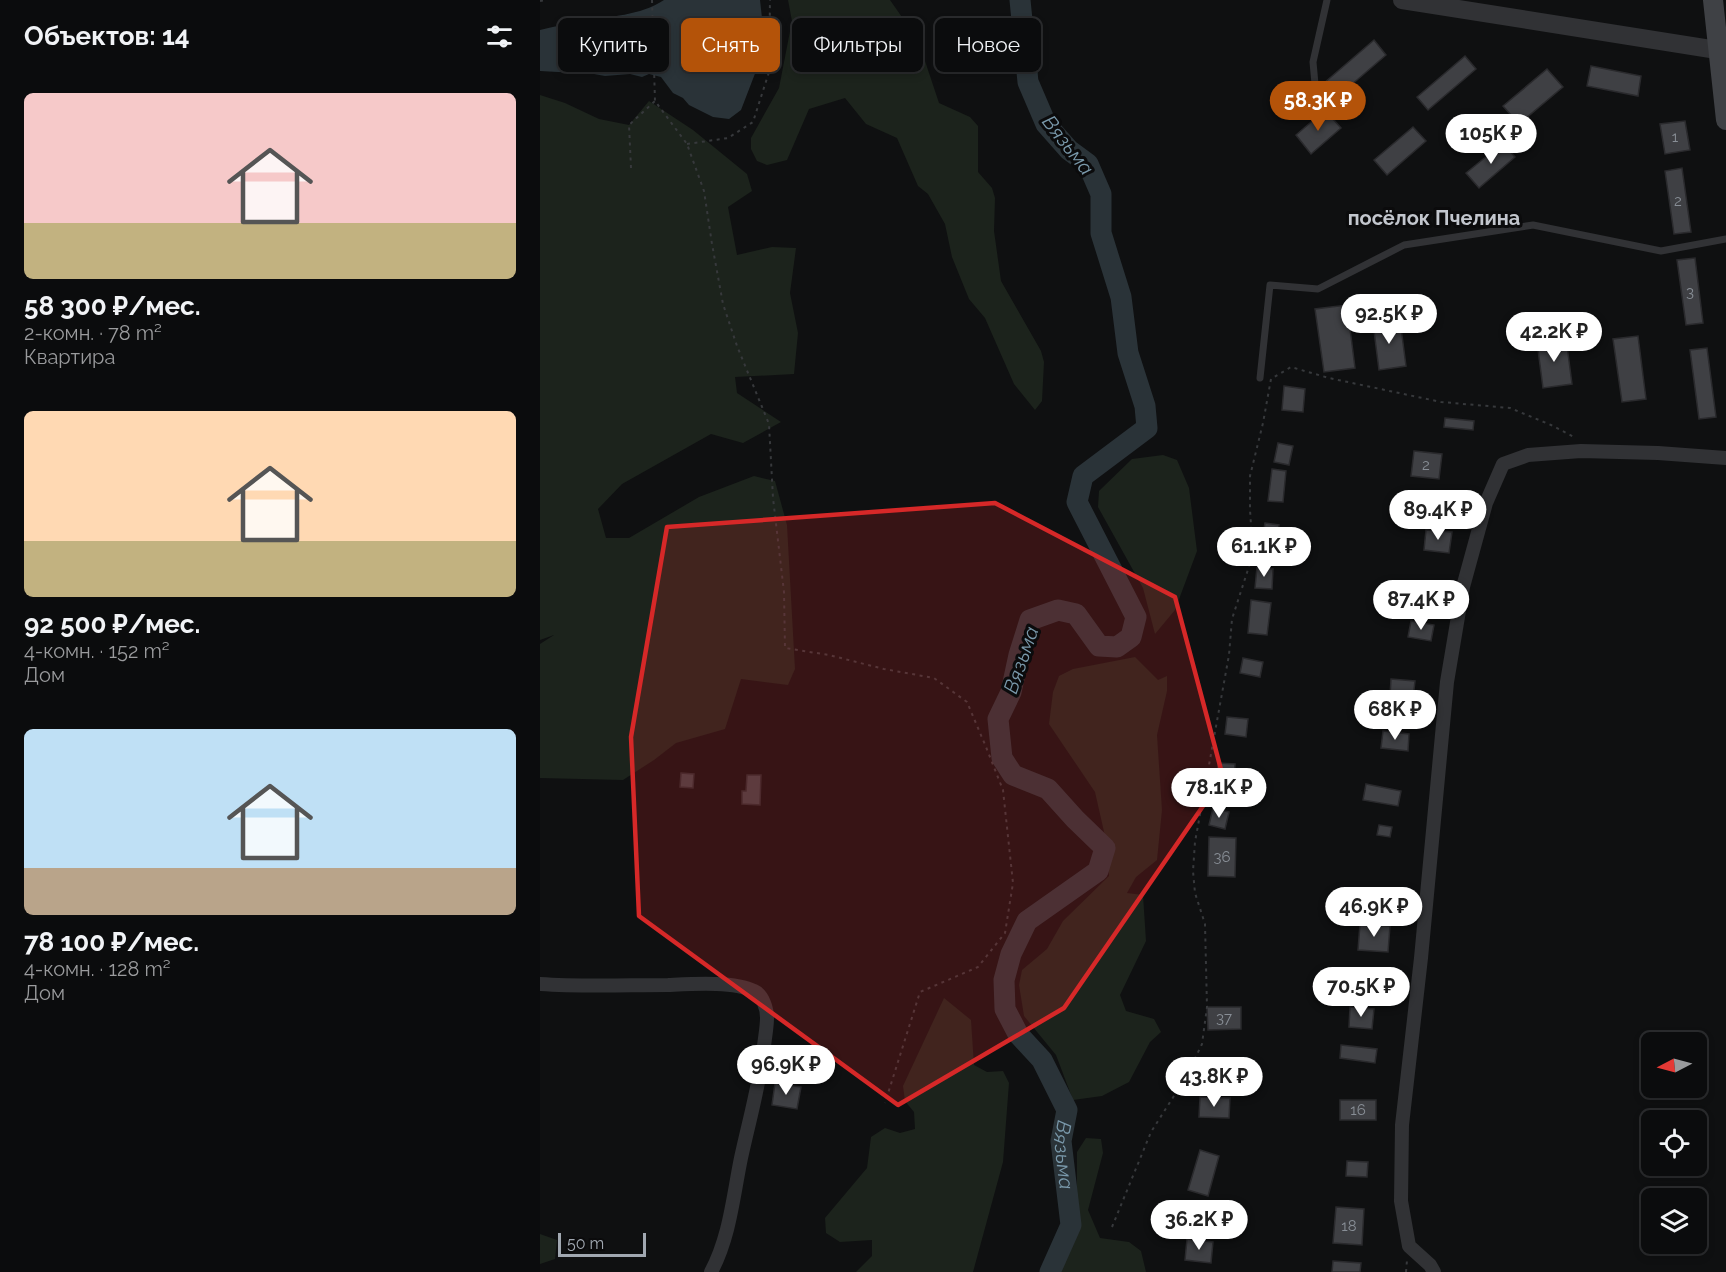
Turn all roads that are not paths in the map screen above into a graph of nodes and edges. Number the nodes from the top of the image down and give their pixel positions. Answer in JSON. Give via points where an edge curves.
{"nodes":[{"id":1,"x":1327,"y":0,"type":"edge"},
{"id":2,"x":1402,"y":0,"type":"edge"},
{"id":3,"x":1713,"y":0,"type":"edge"},
{"id":4,"x":1722,"y":50,"type":"edge"},
{"id":5,"x":1317,"y":106,"type":"dead end"},
{"id":6,"x":1726,"y":120,"type":"edge"},
{"id":7,"x":1726,"y":239,"type":"edge"},
{"id":8,"x":1260,"y":378,"type":"dead end"},
{"id":9,"x":1726,"y":458,"type":"edge"},
{"id":10,"x":540,"y":984,"type":"edge"},
{"id":11,"x":711,"y":1272,"type":"edge"},
{"id":12,"x":1434,"y":1272,"type":"edge"}],
"edges":[{"from":1,"to":5,"type":"lane","via":[[1313,62]]},
{"from":2,"to":4,"type":"street"},
{"from":3,"to":4,"type":"main road"},
{"from":4,"to":6,"type":"main road"},
{"from":7,"to":8,"type":"lane","via":[[1661,251],[1533,225],[1404,245],[1318,289],[1270,285]]},
{"from":9,"to":12,"type":"street","via":[[1581,451],[1528,455],[1503,464],[1486,502],[1463,587],[1447,682],[1402,1125],[1401,1201],[1409,1246]]},
{"from":10,"to":11,"type":"street","via":[[744,987],[757,992],[764,1002],[767,1018],[757,1087],[730,1223]]}]}
